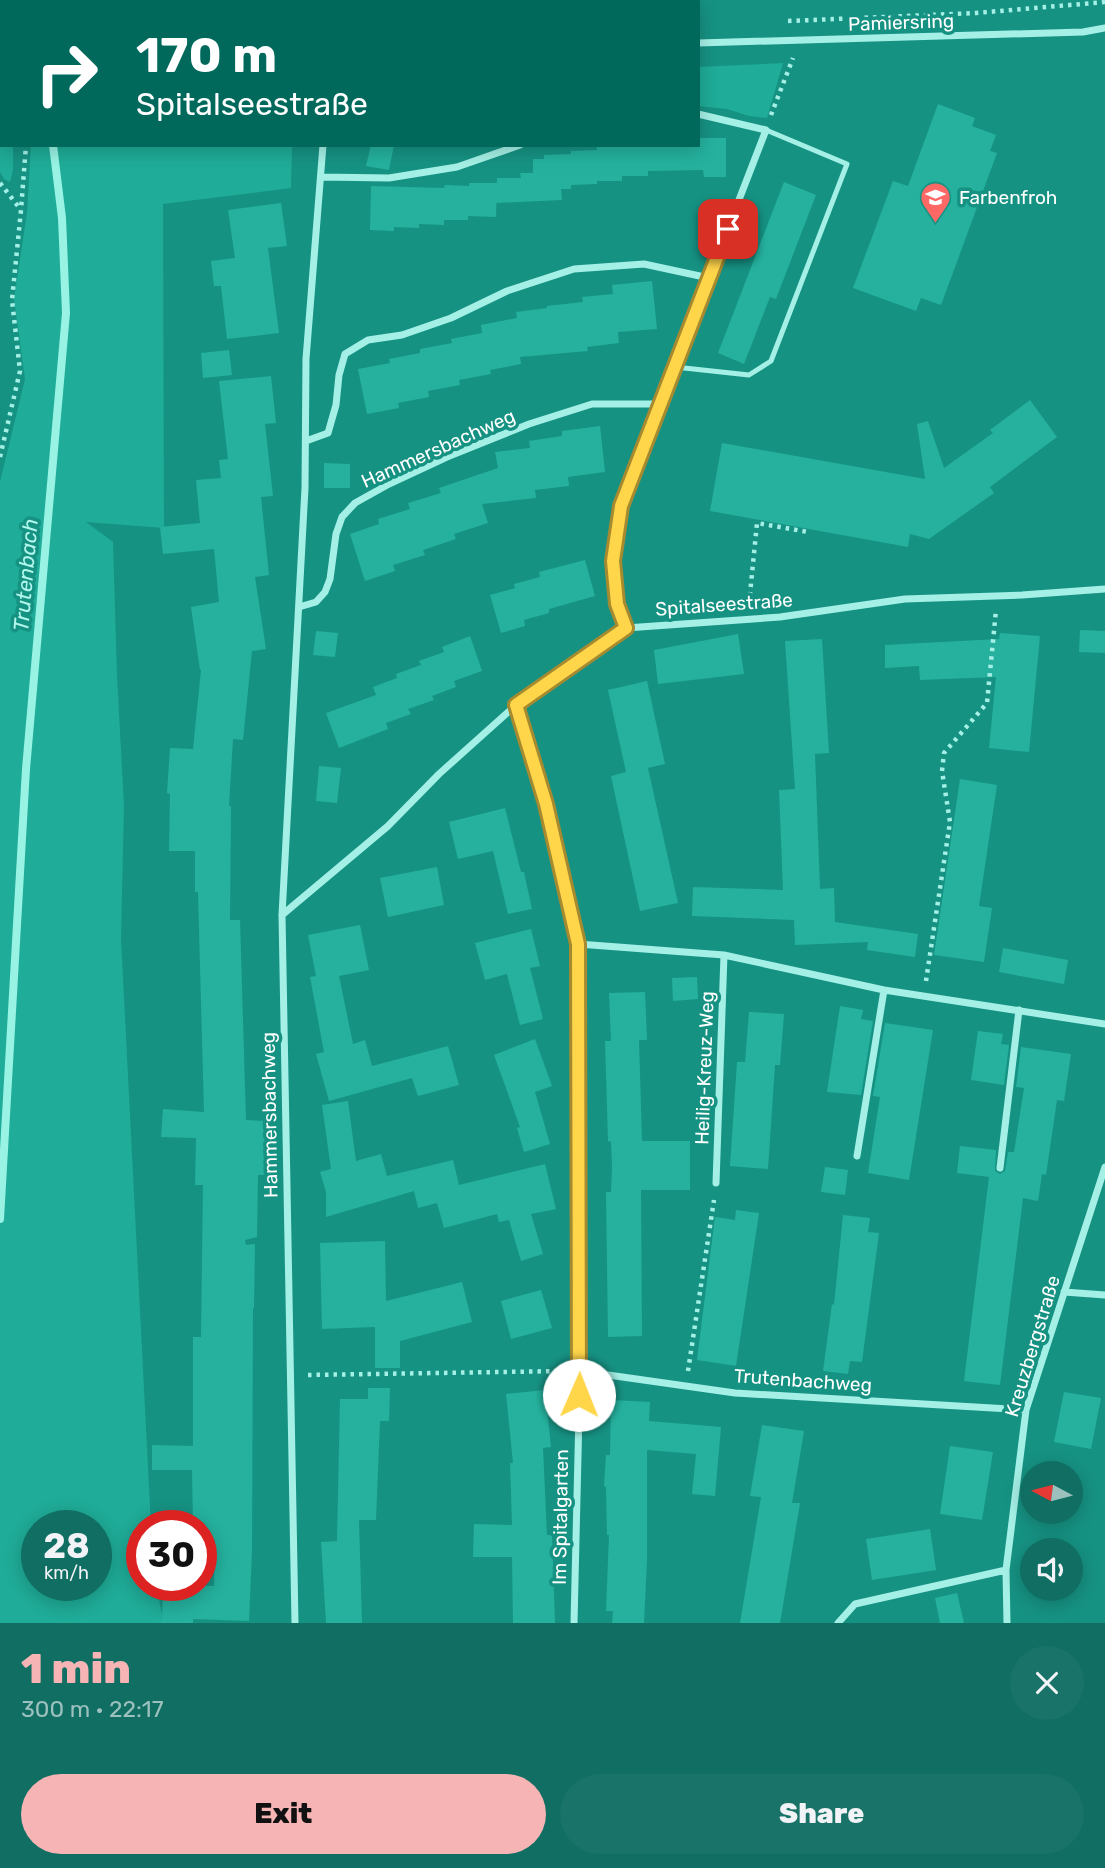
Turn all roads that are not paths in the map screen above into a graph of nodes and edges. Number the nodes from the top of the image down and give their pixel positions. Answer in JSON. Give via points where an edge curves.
{"nodes":[{"id":1,"x":1105,"y":28,"type":"edge"},
{"id":2,"x":700,"y":43,"type":"edge"},
{"id":3,"x":700,"y":114,"type":"edge"},
{"id":4,"x":766,"y":130,"type":"junction"},
{"id":5,"x":323,"y":147,"type":"edge"},
{"id":6,"x":514,"y":147,"type":"edge"},
{"id":7,"x":321,"y":177,"type":"junction"},
{"id":8,"x":709,"y":278,"type":"junction"},
{"id":9,"x":675,"y":367,"type":"junction"},
{"id":10,"x":660,"y":404,"type":"junction"},
{"id":11,"x":306,"y":441,"type":"junction"},
{"id":12,"x":1105,"y":589,"type":"edge"},
{"id":13,"x":299,"y":607,"type":"junction"},
{"id":14,"x":626,"y":628,"type":"junction"},
{"id":15,"x":516,"y":705,"type":"junction"},
{"id":16,"x":282,"y":915,"type":"junction"},
{"id":17,"x":578,"y":944,"type":"junction"},
{"id":18,"x":724,"y":955,"type":"junction"},
{"id":19,"x":884,"y":990,"type":"junction"},
{"id":20,"x":1019,"y":1010,"type":"junction"},
{"id":21,"x":1105,"y":1024,"type":"edge"},
{"id":22,"x":857,"y":1156,"type":"dead end"},
{"id":23,"x":1105,"y":1167,"type":"edge"},
{"id":24,"x":1000,"y":1168,"type":"dead end"},
{"id":25,"x":716,"y":1183,"type":"road end"},
{"id":26,"x":1064,"y":1292,"type":"junction"},
{"id":27,"x":1105,"y":1295,"type":"edge"},
{"id":28,"x":580,"y":1370,"type":"junction"},
{"id":29,"x":1026,"y":1410,"type":"junction"},
{"id":30,"x":1006,"y":1570,"type":"junction"},
{"id":31,"x":295,"y":1623,"type":"edge"},
{"id":32,"x":573,"y":1623,"type":"edge"},
{"id":33,"x":838,"y":1623,"type":"edge"},
{"id":34,"x":1007,"y":1623,"type":"edge"}],
"edges":[{"from":1,"to":2,"type":"street","name":"Pamiersring"},
{"from":3,"to":4,"type":"street"},
{"from":4,"to":8,"type":"street"},
{"from":4,"to":9,"type":"lane","via":[[847,164],[771,361],[749,374]]},
{"from":5,"to":7,"type":"street","name":"Hammersbachweg"},
{"from":6,"to":7,"type":"street","via":[[457,167],[389,178]]},
{"from":7,"to":11,"type":"street","name":"Hammersbachweg","via":[[306,359]]},
{"from":8,"to":9,"type":"street"},
{"from":8,"to":11,"type":"street","via":[[644,264],[574,269],[507,290],[402,335],[368,340],[345,354],[328,433]]},
{"from":9,"to":10,"type":"street"},
{"from":10,"to":13,"type":"street","name":"Hammersbachweg","via":[[592,404],[529,424],[377,490],[342,517],[325,592],[316,602]]},
{"from":10,"to":14,"type":"street","via":[[621,506],[613,561],[617,604]]},
{"from":11,"to":13,"type":"street","name":"Hammersbachweg"},
{"from":12,"to":14,"type":"street","name":"Spitalseestraße","via":[[905,599],[780,617]]},
{"from":13,"to":16,"type":"street","name":"Hammersbachweg"},
{"from":14,"to":15,"type":"street"},
{"from":15,"to":16,"type":"street","via":[[388,826]]},
{"from":15,"to":17,"type":"street","name":"Im Spitalgarten","via":[[546,804]]},
{"from":16,"to":31,"type":"street","name":"Hammersbachweg"},
{"from":17,"to":18,"type":"street"},
{"from":17,"to":28,"type":"street","name":"Im Spitalgarten"},
{"from":18,"to":19,"type":"street"},
{"from":18,"to":25,"type":"street","name":"Heilig-Kreuz-Weg"},
{"from":19,"to":20,"type":"street"},
{"from":19,"to":22,"type":"street"},
{"from":20,"to":21,"type":"street"},
{"from":20,"to":24,"type":"street"},
{"from":23,"to":26,"type":"street","name":"Kreuzbergstraße"},
{"from":26,"to":27,"type":"street"},
{"from":26,"to":29,"type":"street","name":"Kreuzbergstraße"},
{"from":28,"to":29,"type":"street","name":"Trutenbachweg","via":[[735,1393]]},
{"from":28,"to":32,"type":"street","name":"Im Spitalgarten"},
{"from":29,"to":30,"type":"street","name":"Kreuzbergstraße"},
{"from":30,"to":33,"type":"street","via":[[855,1604]]},
{"from":30,"to":34,"type":"street","name":"Kreuzbergstraße"}]}
